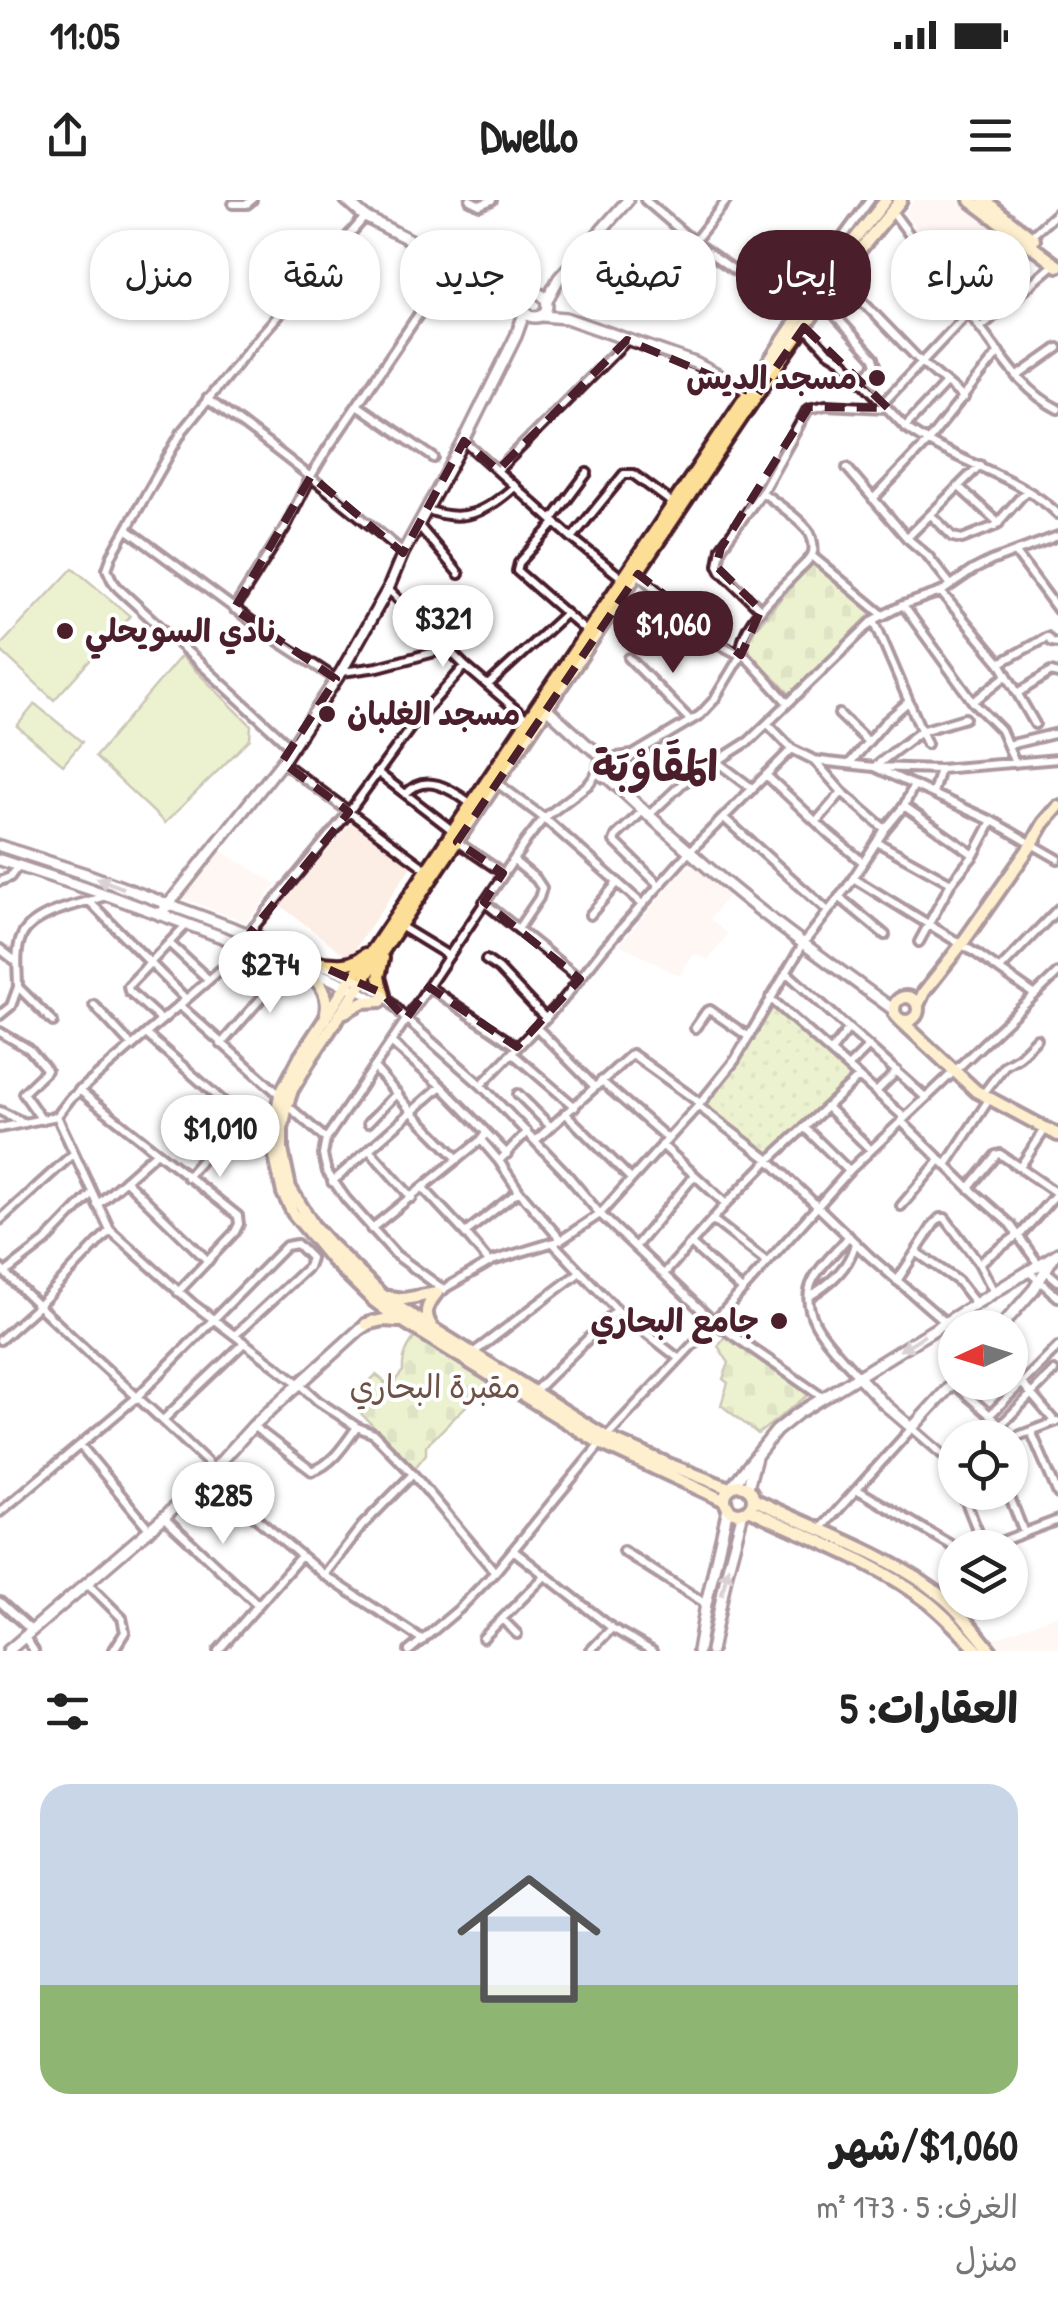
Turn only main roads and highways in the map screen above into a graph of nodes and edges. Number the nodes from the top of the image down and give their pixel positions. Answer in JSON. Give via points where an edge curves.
{"nodes":[{"id":1,"x":901,"y":200,"type":"edge"},
{"id":2,"x":970,"y":200,"type":"edge"},
{"id":3,"x":984,"y":200,"type":"edge"},
{"id":4,"x":889,"y":205,"type":"edge"},
{"id":5,"x":1014,"y":230,"type":"edge"},
{"id":6,"x":1017,"y":230,"type":"edge"},
{"id":7,"x":1030,"y":242,"type":"edge"},
{"id":8,"x":1057,"y":264,"type":"edge"},
{"id":9,"x":802,"y":322,"type":"junction"},
{"id":10,"x":753,"y":394,"type":"junction"},
{"id":11,"x":543,"y":705,"type":"junction"},
{"id":12,"x":1058,"y":807,"type":"edge"},
{"id":13,"x":454,"y":836,"type":"junction"},
{"id":14,"x":381,"y":947,"type":"junction"},
{"id":15,"x":322,"y":963,"type":"road end"},
{"id":16,"x":298,"y":965,"type":"road end"},
{"id":17,"x":933,"y":983,"type":"junction"},
{"id":18,"x":355,"y":984,"type":"junction"},
{"id":19,"x":902,"y":998,"type":"junction"},
{"id":20,"x":918,"y":1010,"type":"junction"},
{"id":21,"x":897,"y":1015,"type":"junction"},
{"id":22,"x":340,"y":1016,"type":"junction"},
{"id":23,"x":324,"y":1021,"type":"junction"},
{"id":24,"x":926,"y":1044,"type":"junction"},
{"id":25,"x":284,"y":1100,"type":"junction"},
{"id":26,"x":1058,"y":1135,"type":"edge"},
{"id":27,"x":377,"y":1297,"type":"junction"},
{"id":28,"x":395,"y":1310,"type":"junction"},
{"id":29,"x":411,"y":1324,"type":"junction"},
{"id":30,"x":432,"y":1328,"type":"junction"},
{"id":31,"x":603,"y":1440,"type":"junction"},
{"id":32,"x":731,"y":1487,"type":"junction"},
{"id":33,"x":749,"y":1502,"type":"junction"},
{"id":34,"x":727,"y":1505,"type":"junction"},
{"id":35,"x":978,"y":1651,"type":"edge"},
{"id":36,"x":991,"y":1651,"type":"edge"}],
"edges":[{"from":1,"to":4,"type":"main road"},
{"from":2,"to":5,"type":"main road"},
{"from":3,"to":6,"type":"main road"},
{"from":4,"to":9,"type":"main road"},
{"from":4,"to":9,"type":"main road","via":[[834,265]]},
{"from":7,"to":8,"type":"main road"},
{"from":9,"to":10,"type":"main road"},
{"from":10,"to":11,"type":"main road","via":[[638,574]]},
{"from":10,"to":11,"type":"main road","via":[[622,578]]},
{"from":11,"to":13,"type":"main road"},
{"from":11,"to":13,"type":"main road","via":[[470,803]]},
{"from":12,"to":17,"type":"main road"},
{"from":13,"to":14,"type":"main road"},
{"from":13,"to":14,"type":"main road","via":[[426,869]]},
{"from":14,"to":15,"type":"main road","via":[[354,963]]},
{"from":14,"to":18,"type":"main road"},
{"from":14,"to":22,"type":"main road","via":[[382,998]]},
{"from":16,"to":23,"type":"main road","via":[[327,998]]},
{"from":17,"to":19,"type":"main road"},
{"from":17,"to":20,"type":"main road"},
{"from":18,"to":22,"type":"main road"},
{"from":18,"to":23,"type":"main road"},
{"from":19,"to":20,"type":"main road","via":[[910,997]]},
{"from":19,"to":21,"type":"main road"},
{"from":20,"to":21,"type":"main road","via":[[908,1022]]},
{"from":20,"to":24,"type":"main road"},
{"from":21,"to":24,"type":"main road"},
{"from":22,"to":25,"type":"main road"},
{"from":23,"to":25,"type":"main road","via":[[300,1057]]},
{"from":24,"to":26,"type":"main road","via":[[986,1097]]},
{"from":25,"to":27,"type":"main road","via":[[274,1131],[283,1194],[305,1230]]},
{"from":27,"to":28,"type":"main road"},
{"from":27,"to":29,"type":"main road","via":[[376,1314],[366,1324]]},
{"from":27,"to":30,"type":"main road","via":[[440,1291],[426,1310]]},
{"from":28,"to":29,"type":"main road"},
{"from":28,"to":30,"type":"main road"},
{"from":29,"to":31,"type":"main road"},
{"from":30,"to":31,"type":"main road"},
{"from":31,"to":32,"type":"main road"},
{"from":31,"to":34,"type":"main road"},
{"from":32,"to":33,"type":"main road","via":[[742,1484]]},
{"from":32,"to":34,"type":"main road"},
{"from":33,"to":34,"type":"main road","via":[[735,1513]]},
{"from":33,"to":35,"type":"main road","via":[[910,1590]]},
{"from":33,"to":36,"type":"main road","via":[[891,1564],[944,1598]]}]}
